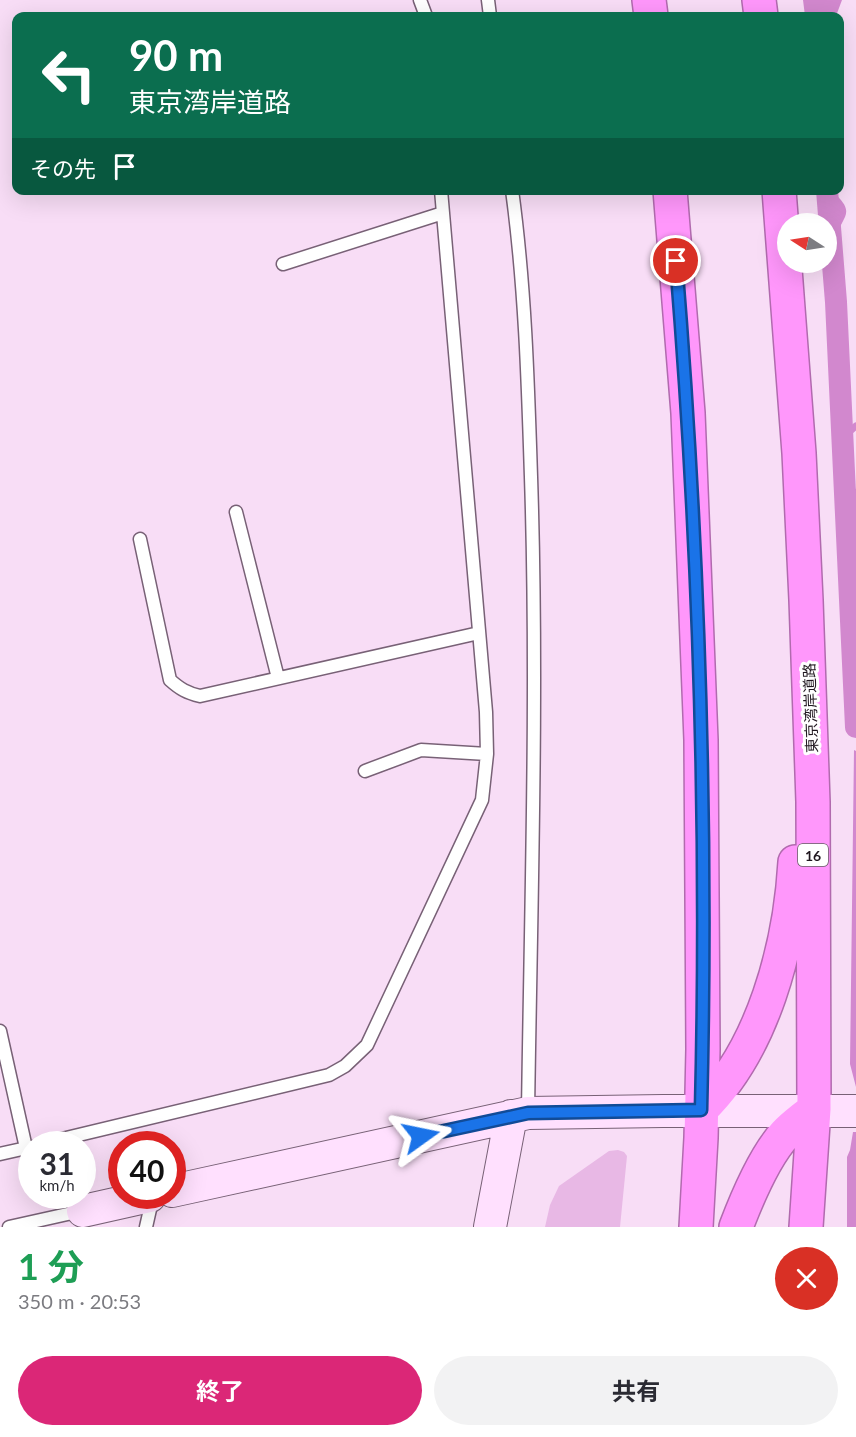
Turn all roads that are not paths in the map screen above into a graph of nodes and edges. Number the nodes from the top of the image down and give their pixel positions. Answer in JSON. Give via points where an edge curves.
{"nodes":[{"id":1,"x":441,"y":195,"type":"edge"},
{"id":2,"x":512,"y":195,"type":"edge"},
{"id":3,"x":670,"y":195,"type":"edge"},
{"id":4,"x":779,"y":195,"type":"edge"},
{"id":5,"x":443,"y":213,"type":"junction"},
{"id":6,"x":284,"y":264,"type":"dead end"},
{"id":7,"x":236,"y":512,"type":"dead end"},
{"id":8,"x":140,"y":540,"type":"dead end"},
{"id":9,"x":806,"y":600,"type":"junction"},
{"id":10,"x":479,"y":633,"type":"junction"},
{"id":11,"x":278,"y":678,"type":"junction"},
{"id":12,"x":487,"y":754,"type":"junction"},
{"id":13,"x":365,"y":771,"type":"dead end"},
{"id":14,"x":0,"y":1031,"type":"edge"},
{"id":15,"x":701,"y":1110,"type":"junction"},
{"id":16,"x":838,"y":1110,"type":"edge"},
{"id":17,"x":519,"y":1115,"type":"junction"},
{"id":18,"x":25,"y":1131,"type":"edge"},
{"id":19,"x":95,"y":1131,"type":"edge"},
{"id":20,"x":18,"y":1150,"type":"edge"},
{"id":21,"x":0,"y":1154,"type":"edge"},
{"id":22,"x":186,"y":1188,"type":"edge"},
{"id":23,"x":108,"y":1206,"type":"edge"},
{"id":24,"x":149,"y":1209,"type":"edge"},
{"id":25,"x":83,"y":1211,"type":"joint"},
{"id":26,"x":9,"y":1227,"type":"edge"},
{"id":27,"x":146,"y":1227,"type":"edge"},
{"id":28,"x":490,"y":1227,"type":"edge"},
{"id":29,"x":696,"y":1227,"type":"edge"},
{"id":30,"x":736,"y":1227,"type":"edge"},
{"id":31,"x":806,"y":1227,"type":"edge"}],
"edges":[{"from":1,"to":5,"type":"lane"},
{"from":2,"to":17,"type":"lane","via":[[528,365],[535,588],[535,706]]},
{"from":3,"to":15,"type":"highway","via":[[684,347],[698,641]]},
{"from":4,"to":9,"type":"highway","name":"東京湾岸道路","number":"16"},
{"from":5,"to":6,"type":"lane"},
{"from":5,"to":10,"type":"lane"},
{"from":7,"to":11,"type":"lane"},
{"from":8,"to":11,"type":"lane","via":[[170,680],[178,688],[200,696]]},
{"from":9,"to":15,"type":"highway","via":[[794,733],[794,867],[784,942],[747,1050],[719,1093]]},
{"from":9,"to":16,"type":"highway","name":"東京湾岸道路","number":"16","via":[[813,802]]},
{"from":10,"to":11,"type":"lane"},
{"from":10,"to":12,"type":"lane"},
{"from":12,"to":13,"type":"lane","via":[[421,750]]},
{"from":12,"to":19,"type":"lane","via":[[482,800],[367,1045],[329,1075]]},
{"from":14,"to":18,"type":"lane"},
{"from":15,"to":16,"type":"street"},
{"from":15,"to":17,"type":"street"},
{"from":15,"to":29,"type":"highway"},
{"from":16,"to":30,"type":"highway","via":[[784,1134]]},
{"from":16,"to":31,"type":"highway","name":"東京湾岸道路","number":"16"},
{"from":17,"to":22,"type":"street"},
{"from":17,"to":28,"type":"street"},
{"from":20,"to":21,"type":"lane"},
{"from":23,"to":25,"type":"street"},
{"from":24,"to":27,"type":"lane"},
{"from":25,"to":26,"type":"lane"}]}
